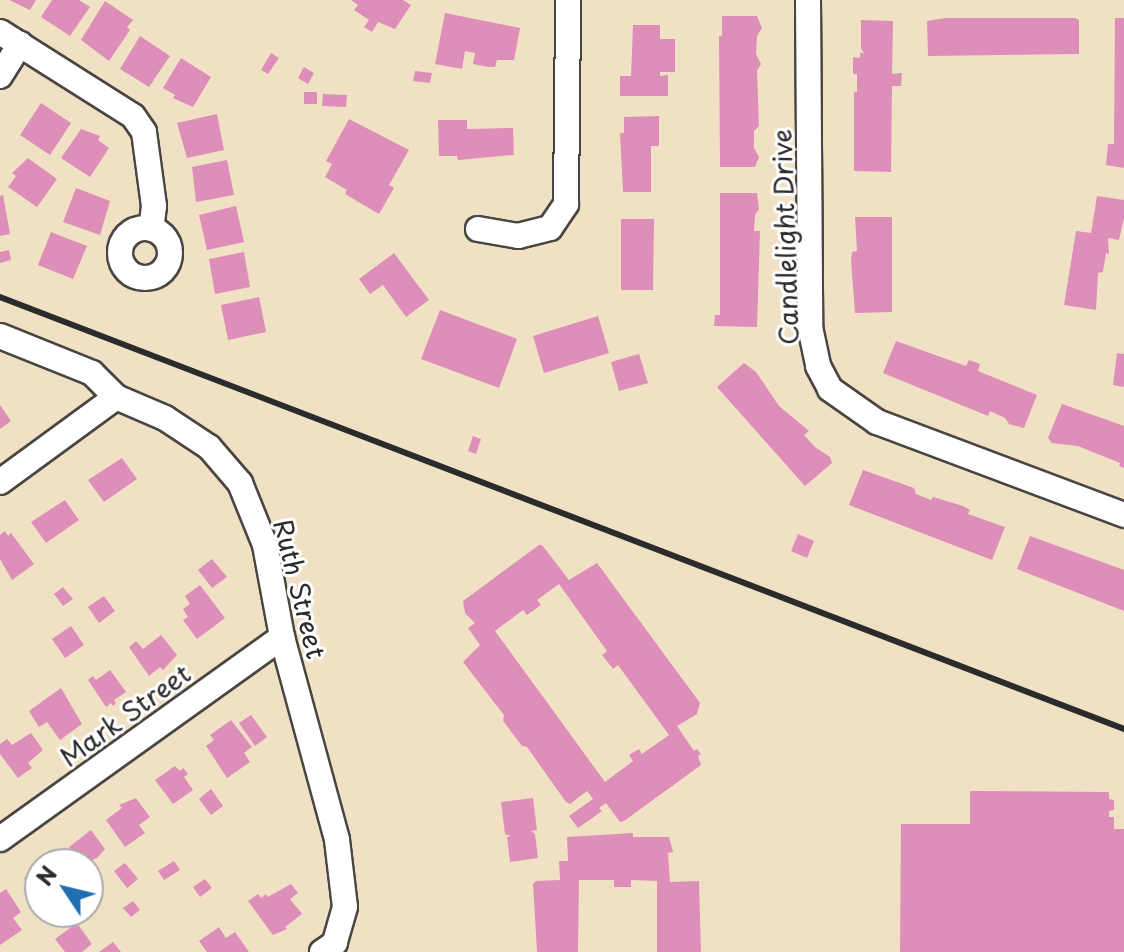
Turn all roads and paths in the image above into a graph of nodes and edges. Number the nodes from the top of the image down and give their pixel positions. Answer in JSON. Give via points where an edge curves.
{"nodes":[{"id":1,"x":568,"y":0,"type":"edge"},
{"id":2,"x":808,"y":0,"type":"edge"},
{"id":3,"x":10,"y":38,"type":"edge"},
{"id":4,"x":0,"y":76,"type":"edge"},
{"id":5,"x":151,"y":229,"type":"dead end"},
{"id":6,"x":478,"y":229,"type":"dead end"},
{"id":7,"x":0,"y":336,"type":"edge"},
{"id":8,"x":116,"y":397,"type":"junction"},
{"id":9,"x":0,"y":482,"type":"edge"},
{"id":10,"x":1124,"y":515,"type":"edge"},
{"id":11,"x":282,"y":637,"type":"junction"},
{"id":12,"x":0,"y":839,"type":"edge"},
{"id":13,"x":328,"y":947,"type":"edge"}],
"edges":[{"from":1,"to":6,"type":"street","via":[[566,204],[550,228],[518,236]]},
{"from":2,"to":10,"type":"street","name":"Candlelight Drive","via":[[810,327],[818,366],[830,389],[877,422]]},
{"from":3,"to":4,"type":"street"},
{"from":3,"to":5,"type":"street","via":[[133,116],[144,132],[154,206]]},
{"from":7,"to":8,"type":"street","name":"Ruth Street","via":[[92,373]]},
{"from":8,"to":9,"type":"street"},
{"from":8,"to":11,"type":"street","name":"Ruth Street","via":[[165,418],[209,447],[240,483],[265,545]]},
{"from":11,"to":12,"type":"street","name":"Mark Street"},
{"from":11,"to":13,"type":"street","name":"Ruth Street","via":[[337,840],[345,907]]}]}
